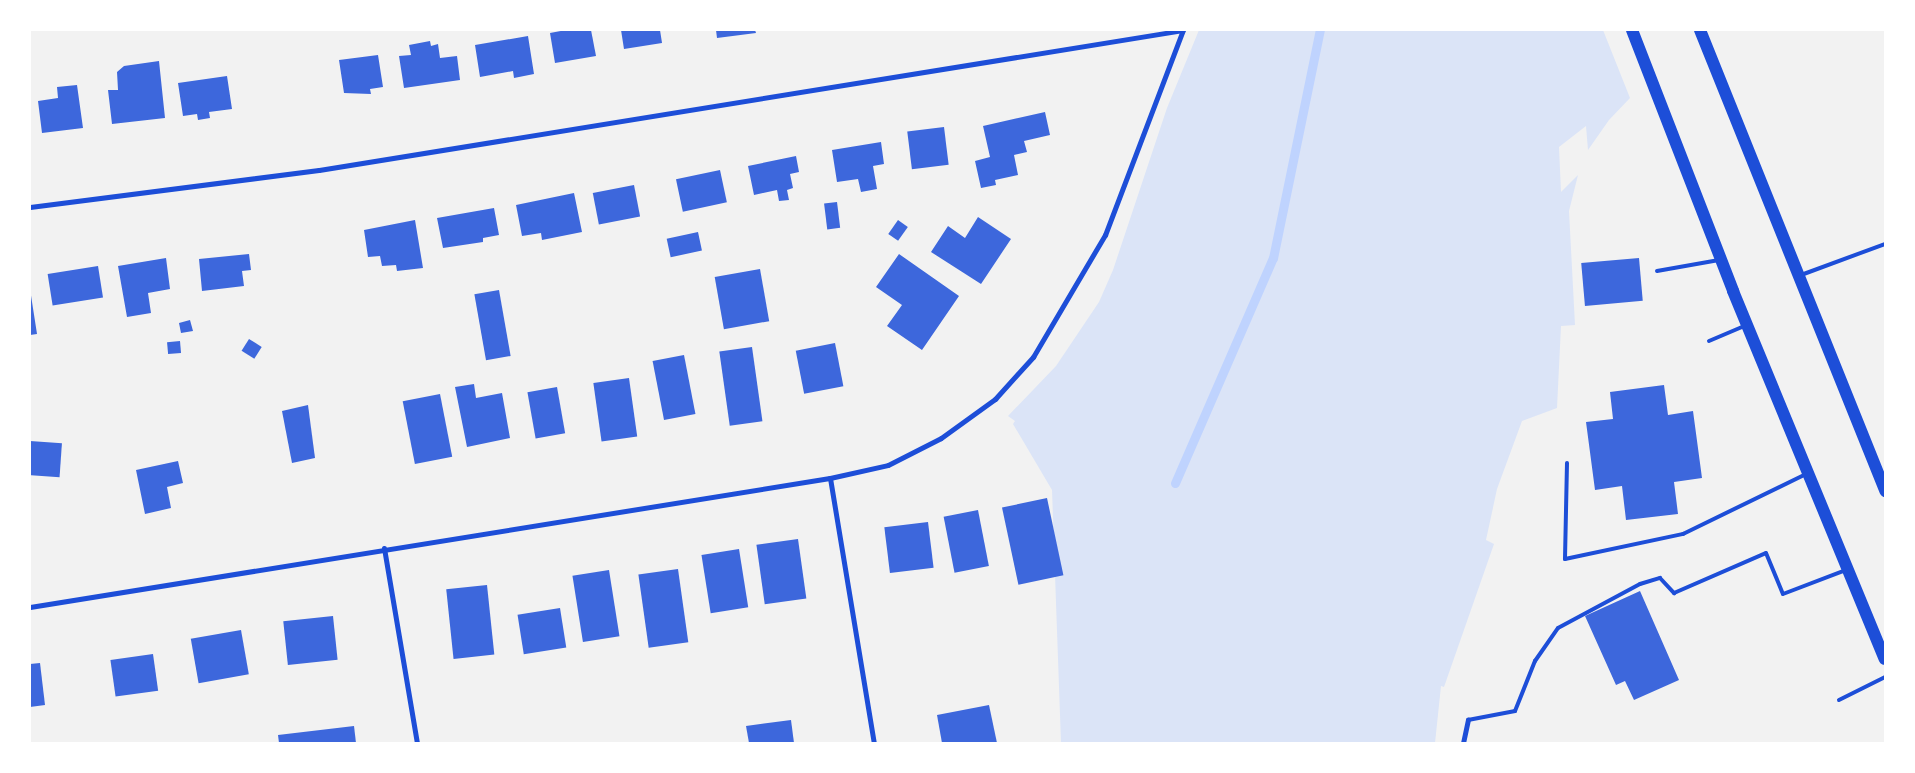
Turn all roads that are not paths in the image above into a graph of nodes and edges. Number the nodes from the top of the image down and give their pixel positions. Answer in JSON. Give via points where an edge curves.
{"nodes":[{"id":1,"x":1183,"y":30,"type":"edge"},
{"id":2,"x":1632,"y":30,"type":"edge"},
{"id":3,"x":1700,"y":30,"type":"edge"},
{"id":4,"x":30,"y":207,"type":"edge"},
{"id":5,"x":1885,"y":244,"type":"edge"},
{"id":6,"x":1721,"y":260,"type":"junction"},
{"id":7,"x":1657,"y":271,"type":"dead end"},
{"id":8,"x":1799,"y":276,"type":"junction"},
{"id":9,"x":1747,"y":325,"type":"junction"},
{"id":10,"x":1709,"y":341,"type":"dead end"},
{"id":11,"x":1567,"y":463,"type":"dead end"},
{"id":12,"x":1808,"y":473,"type":"junction"},
{"id":13,"x":830,"y":478,"type":"junction"},
{"id":14,"x":1885,"y":490,"type":"edge"},
{"id":15,"x":384,"y":548,"type":"junction"},
{"id":16,"x":1849,"y":570,"type":"junction"},
{"id":17,"x":30,"y":607,"type":"edge"},
{"id":18,"x":1885,"y":660,"type":"edge"},
{"id":19,"x":1885,"y":677,"type":"edge"},
{"id":20,"x":1839,"y":700,"type":"dead end"},
{"id":21,"x":1468,"y":720,"type":"joint"},
{"id":22,"x":417,"y":743,"type":"edge"},
{"id":23,"x":874,"y":743,"type":"edge"},
{"id":24,"x":1463,"y":743,"type":"edge"}],
"edges":[{"from":1,"to":4,"type":"street","via":[[319,170]]},
{"from":1,"to":13,"type":"street","via":[[1105,235],[1033,357],[995,399],[942,438],[888,465]]},
{"from":2,"to":6,"type":"main road"},
{"from":3,"to":8,"type":"main road"},
{"from":5,"to":8,"type":"lane"},
{"from":6,"to":7,"type":"lane"},
{"from":6,"to":9,"type":"main road"},
{"from":8,"to":14,"type":"main road"},
{"from":9,"to":10,"type":"lane"},
{"from":9,"to":12,"type":"main road"},
{"from":11,"to":12,"type":"lane","via":[[1565,559],[1683,534]]},
{"from":12,"to":16,"type":"main road"},
{"from":13,"to":15,"type":"street"},
{"from":13,"to":23,"type":"street"},
{"from":15,"to":17,"type":"street"},
{"from":15,"to":22,"type":"street"},
{"from":16,"to":18,"type":"main road"},
{"from":16,"to":21,"type":"lane","via":[[1783,594],[1766,553],[1674,593],[1660,578],[1640,584],[1558,628],[1535,661],[1515,711]]},
{"from":19,"to":20,"type":"lane"},
{"from":21,"to":24,"type":"street"}]}
